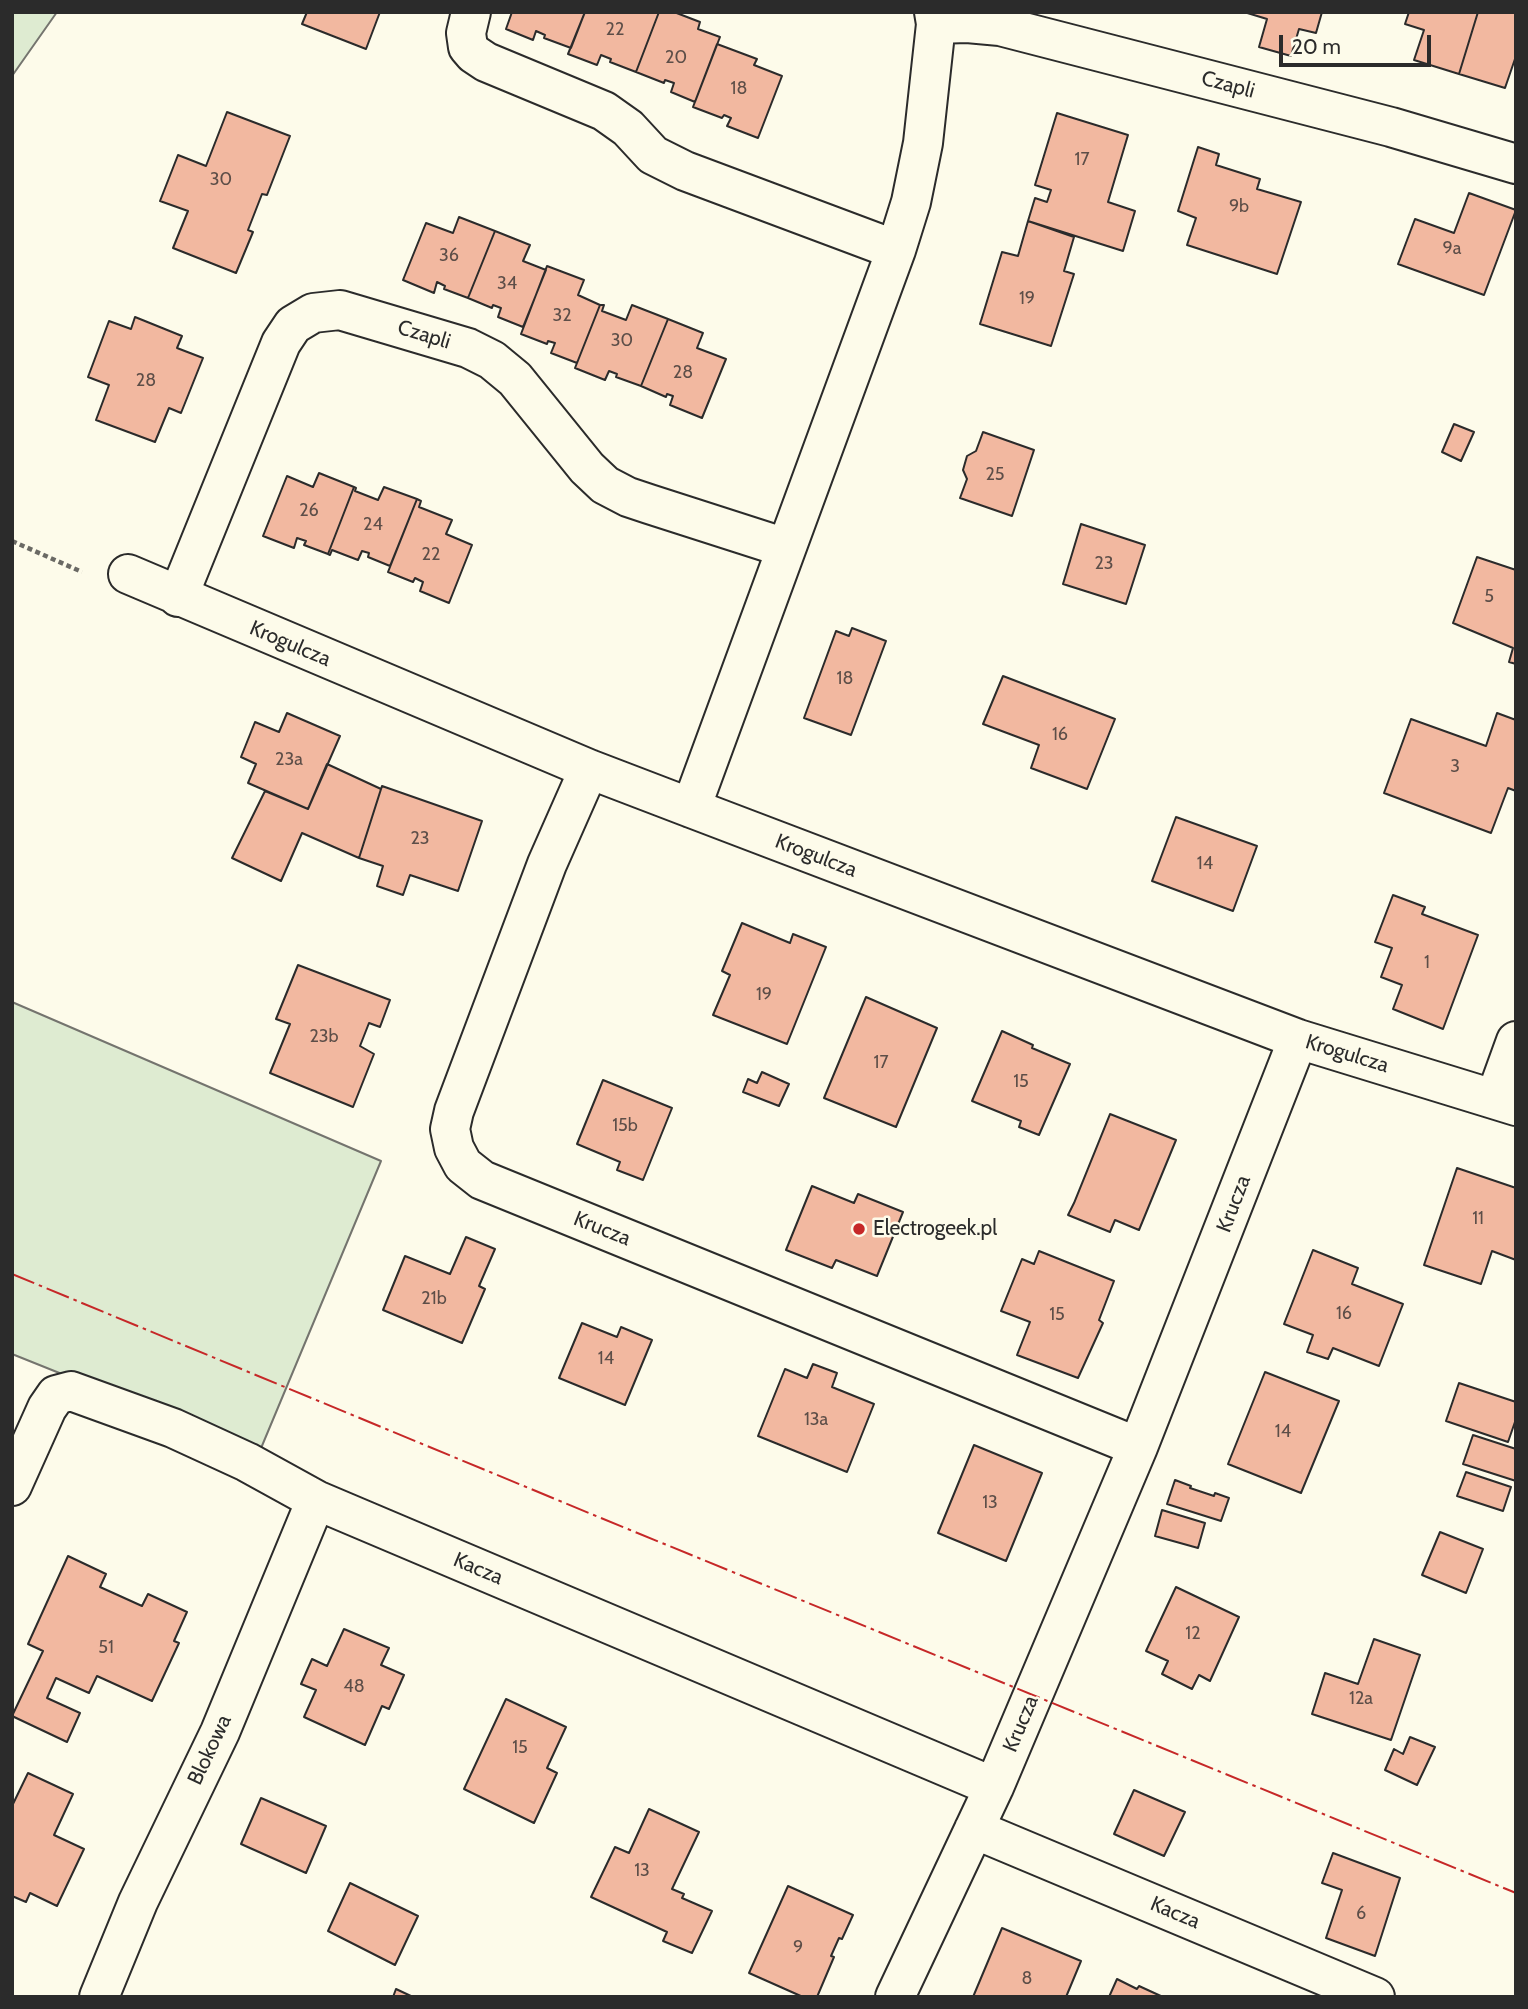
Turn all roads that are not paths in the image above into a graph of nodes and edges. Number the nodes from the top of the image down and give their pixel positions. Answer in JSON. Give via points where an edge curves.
{"nodes":[{"id":1,"x":471,"y":12,"type":"edge"},
{"id":2,"x":935,"y":18,"type":"edge"},
{"id":3,"x":1516,"y":163,"type":"edge"},
{"id":4,"x":896,"y":250,"type":"junction"},
{"id":5,"x":786,"y":548,"type":"junction"},
{"id":6,"x":128,"y":574,"type":"road end"},
{"id":7,"x":178,"y":597,"type":"junction"},
{"id":8,"x":589,"y":769,"type":"junction"},
{"id":9,"x":691,"y":808,"type":"junction"},
{"id":10,"x":1298,"y":1039,"type":"junction"},
{"id":11,"x":1516,"y":1041,"type":"edge"},
{"id":12,"x":1505,"y":1102,"type":"edge"},
{"id":13,"x":1138,"y":1447,"type":"junction"},
{"id":14,"x":12,"y":1486,"type":"edge"},
{"id":15,"x":316,"y":1500,"type":"junction"},
{"id":16,"x":994,"y":1787,"type":"junction"},
{"id":17,"x":974,"y":1829,"type":"junction"},
{"id":18,"x":99,"y":1997,"type":"edge"},
{"id":19,"x":895,"y":1997,"type":"edge"},
{"id":20,"x":1375,"y":1997,"type":"edge"}],
"edges":[{"from":1,"to":4,"type":"street","via":[[468,47],[486,62],[604,111],[653,155],[685,171]]},
{"from":2,"to":3,"type":"street","name":"Czapli","via":[[1000,26]]},
{"from":2,"to":4,"type":"street","name":"Czapli","via":[[923,143]]},
{"from":4,"to":5,"type":"street","name":"Czapli"},
{"from":5,"to":7,"type":"street","name":"Czapli","via":[[604,485],[515,379],[492,360],[468,348],[341,310],[313,313],[293,325],[281,343]]},
{"from":5,"to":9,"type":"street","name":"Czapli"},
{"from":6,"to":7,"type":"street","name":"Krogulcza"},
{"from":7,"to":8,"type":"street","name":"Krogulcza"},
{"from":8,"to":9,"type":"street","name":"Krogulcza"},
{"from":8,"to":13,"type":"street","name":"Krucza","via":[[547,864],[454,1111],[450,1129],[463,1165],[482,1180]]},
{"from":9,"to":10,"type":"street","name":"Krogulcza"},
{"from":10,"to":12,"type":"street","name":"Krogulcza"},
{"from":10,"to":13,"type":"street","name":"Krucza"},
{"from":11,"to":12,"type":"street"},
{"from":13,"to":16,"type":"street","name":"Krucza"},
{"from":14,"to":15,"type":"street","name":"Kacza","via":[[47,1408],[56,1395],[71,1391],[173,1428]]},
{"from":15,"to":16,"type":"street","name":"Kacza"},
{"from":15,"to":18,"type":"street","name":"Blokowa","via":[[220,1732],[138,1902]]},
{"from":16,"to":17,"type":"street","name":"Krucza"},
{"from":17,"to":19,"type":"street","name":"Krucza"},
{"from":17,"to":20,"type":"street","name":"Kacza"}]}
